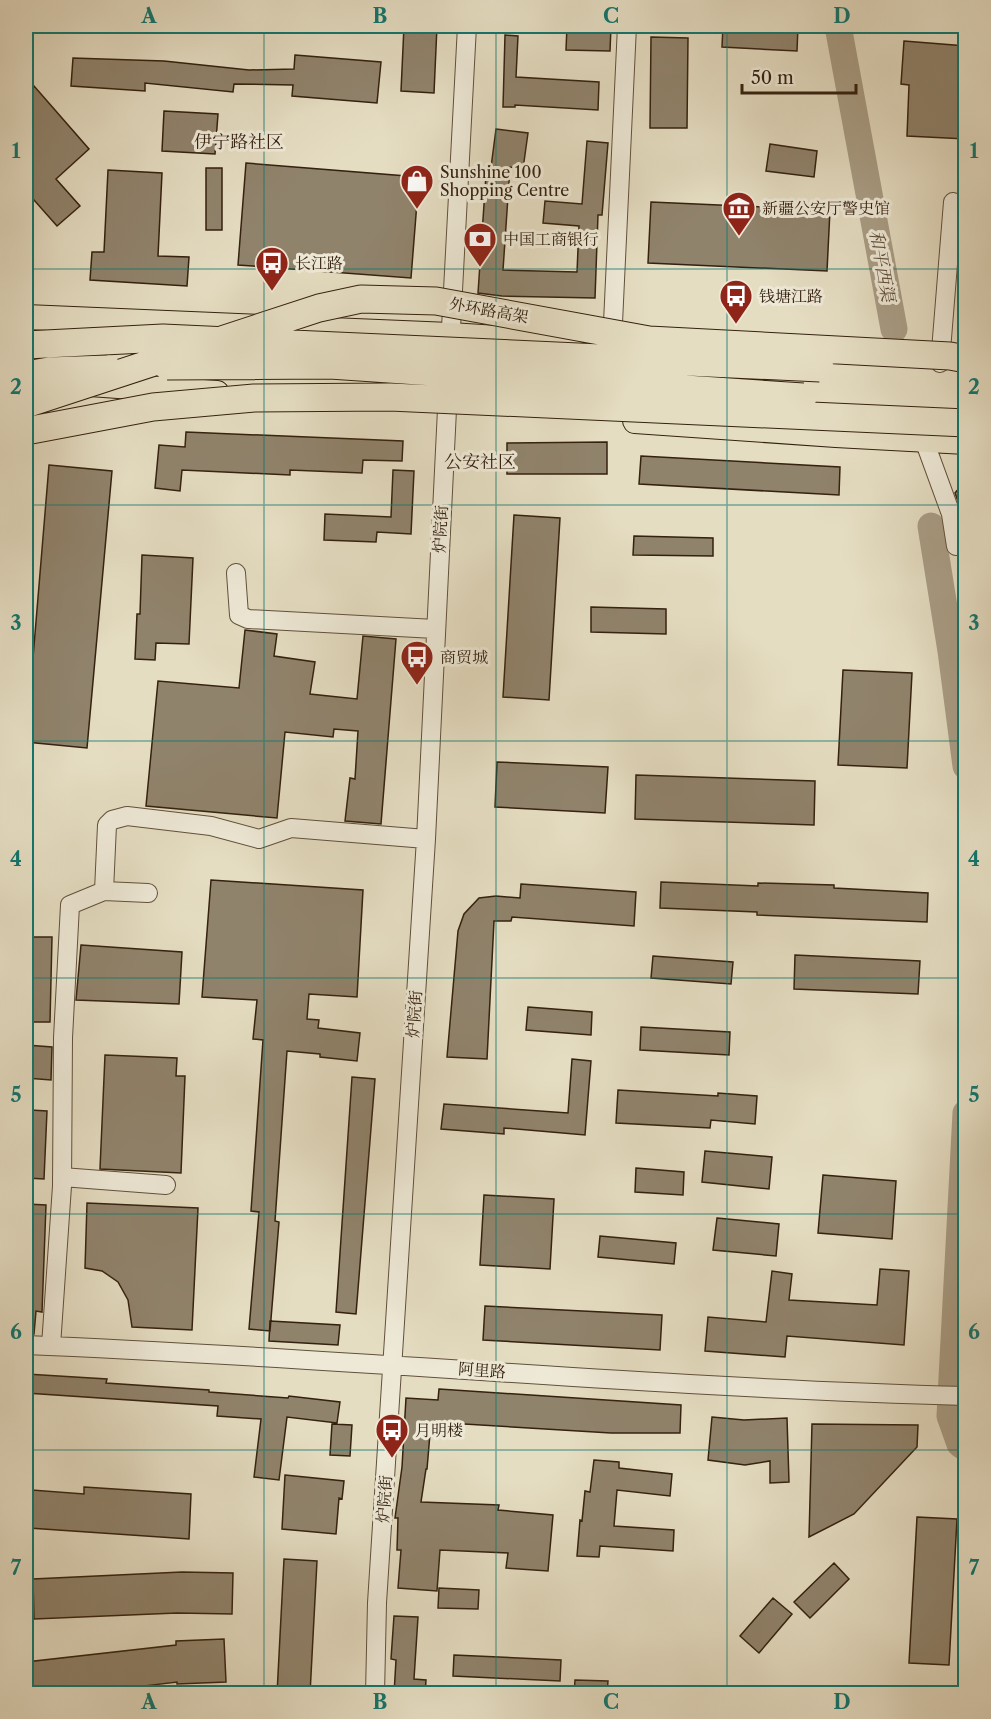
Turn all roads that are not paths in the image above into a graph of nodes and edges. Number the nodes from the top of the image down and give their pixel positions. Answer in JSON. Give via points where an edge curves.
{"nodes":[{"id":1,"x":466,"y":26,"type":"edge"},
{"id":2,"x":627,"y":26,"type":"edge"},
{"id":3,"x":954,"y":202,"type":"dead end"},
{"id":4,"x":26,"y":317,"type":"edge"},
{"id":5,"x":450,"y":334,"type":"junction"},
{"id":6,"x":26,"y":345,"type":"edge"},
{"id":7,"x":612,"y":346,"type":"junction"},
{"id":8,"x":953,"y":361,"type":"edge"},
{"id":9,"x":966,"y":365,"type":"edge"},
{"id":10,"x":26,"y":374,"type":"edge"},
{"id":11,"x":966,"y":375,"type":"edge"},
{"id":12,"x":26,"y":404,"type":"edge"},
{"id":13,"x":447,"y":407,"type":"junction"},
{"id":14,"x":966,"y":409,"type":"edge"},
{"id":15,"x":966,"y":423,"type":"edge"},
{"id":16,"x":26,"y":431,"type":"edge"},
{"id":17,"x":924,"y":440,"type":"junction"},
{"id":18,"x":966,"y":442,"type":"edge"},
{"id":19,"x":956,"y":546,"type":"dead end"},
{"id":20,"x":236,"y":573,"type":"dead end"},
{"id":21,"x":435,"y":629,"type":"junction"},
{"id":22,"x":426,"y":839,"type":"junction"},
{"id":23,"x":104,"y":891,"type":"junction"},
{"id":24,"x":148,"y":893,"type":"dead end"},
{"id":25,"x":62,"y":1177,"type":"junction"},
{"id":26,"x":166,"y":1185,"type":"dead end"},
{"id":27,"x":26,"y":1345,"type":"edge"},
{"id":28,"x":51,"y":1346,"type":"junction"},
{"id":29,"x":392,"y":1364,"type":"junction"},
{"id":30,"x":964,"y":1396,"type":"edge"},
{"id":31,"x":375,"y":1694,"type":"edge"}],
"edges":[{"from":1,"to":5,"type":"street","name":"炉院街"},
{"from":2,"to":7,"type":"street"},
{"from":3,"to":8,"type":"street"},
{"from":4,"to":5,"type":"main road"},
{"from":5,"to":7,"type":"main road"},
{"from":5,"to":13,"type":"street","name":"炉院街"},
{"from":6,"to":11,"type":"highway","bridge":true,"via":[[163,338]]},
{"from":7,"to":8,"type":"main road"},
{"from":8,"to":9,"type":"main road"},
{"from":8,"to":12,"type":"highway","name":"外环路高架","bridge":true,"via":[[938,356],[649,340],[436,301],[361,299],[319,309]]},
{"from":10,"to":13,"type":"main road","via":[[100,386]]},
{"from":10,"to":14,"type":"highway","bridge":true,"via":[[180,365],[330,365]]},
{"from":13,"to":17,"type":"main road"},
{"from":13,"to":21,"type":"street","name":"炉院街"},
{"from":15,"to":16,"type":"highway","bridge":true,"via":[[390,397],[254,398],[153,407]]},
{"from":17,"to":18,"type":"main road"},
{"from":17,"to":19,"type":"street","via":[[951,514]]},
{"from":20,"to":21,"type":"street","via":[[239,615],[248,620]]},
{"from":21,"to":22,"type":"street","name":"炉院街"},
{"from":22,"to":23,"type":"street","via":[[291,828],[260,840],[211,826],[127,816],[107,825]]},
{"from":22,"to":29,"type":"street","name":"炉院街"},
{"from":23,"to":24,"type":"street"},
{"from":23,"to":25,"type":"street","via":[[70,905],[63,1038]]},
{"from":25,"to":26,"type":"street"},
{"from":25,"to":28,"type":"street"},
{"from":27,"to":28,"type":"street","name":"阿里路"},
{"from":28,"to":29,"type":"street","name":"阿里路"},
{"from":29,"to":30,"type":"street","name":"阿里路","via":[[675,1384]]},
{"from":29,"to":31,"type":"street","name":"炉院街"}]}
